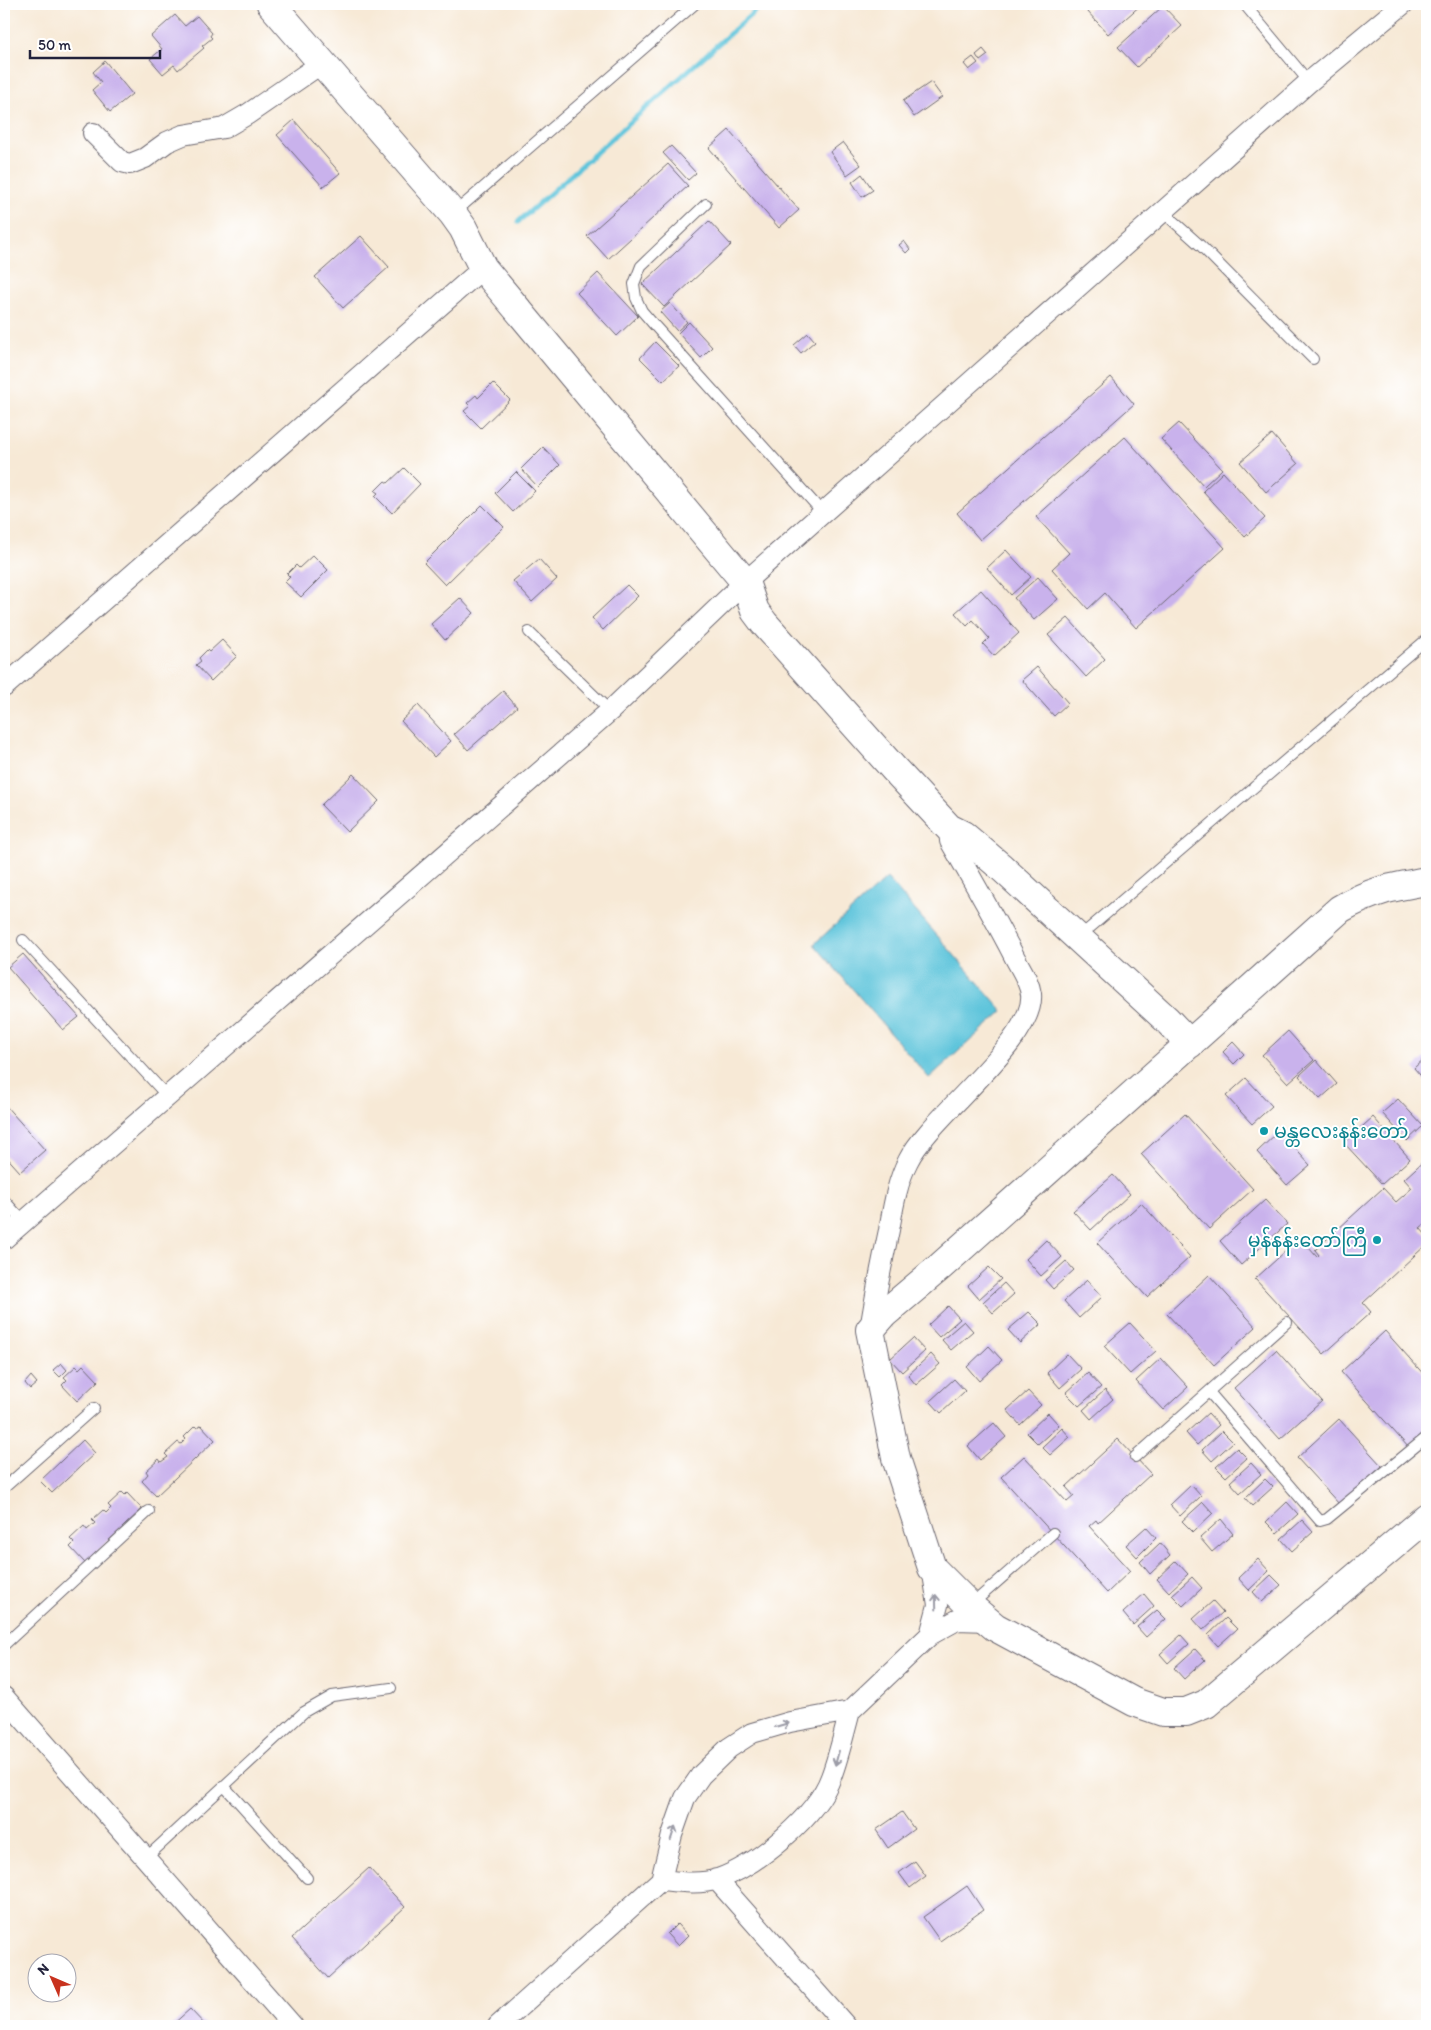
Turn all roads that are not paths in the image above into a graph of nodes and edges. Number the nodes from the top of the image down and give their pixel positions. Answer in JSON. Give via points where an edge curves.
{"nodes":[{"id":1,"x":271,"y":4,"type":"edge"},
{"id":2,"x":695,"y":4,"type":"edge"},
{"id":3,"x":1244,"y":4,"type":"edge"},
{"id":4,"x":1403,"y":4,"type":"edge"},
{"id":5,"x":322,"y":63,"type":"junction"},
{"id":6,"x":1309,"y":82,"type":"junction"},
{"id":7,"x":93,"y":133,"type":"dead end"},
{"id":8,"x":706,"y":204,"type":"dead end"},
{"id":9,"x":1163,"y":212,"type":"junction"},
{"id":10,"x":453,"y":214,"type":"junction"},
{"id":11,"x":483,"y":268,"type":"junction"},
{"id":12,"x":1313,"y":360,"type":"dead end"},
{"id":13,"x":824,"y":514,"type":"junction"},
{"id":14,"x":745,"y":582,"type":"junction"},
{"id":15,"x":529,"y":632,"type":"dead end"},
{"id":16,"x":1427,"y":639,"type":"edge"},
{"id":17,"x":4,"y":687,"type":"edge"},
{"id":18,"x":610,"y":711,"type":"junction"},
{"id":19,"x":950,"y":828,"type":"junction"},
{"id":20,"x":1427,"y":881,"type":"edge"},
{"id":21,"x":1078,"y":938,"type":"junction"},
{"id":22,"x":23,"y":940,"type":"dead end"},
{"id":23,"x":1190,"y":1044,"type":"junction"},
{"id":24,"x":167,"y":1096,"type":"junction"},
{"id":25,"x":4,"y":1200,"type":"edge"},
{"id":26,"x":23,"y":1221,"type":"junction"},
{"id":27,"x":4,"y":1239,"type":"edge"},
{"id":28,"x":1287,"y":1322,"type":"dead end"},
{"id":29,"x":870,"y":1330,"type":"junction"},
{"id":30,"x":1209,"y":1392,"type":"junction"},
{"id":31,"x":94,"y":1408,"type":"dead end"},
{"id":32,"x":1427,"y":1437,"type":"edge"},
{"id":33,"x":1135,"y":1457,"type":"dead end"},
{"id":34,"x":4,"y":1488,"type":"edge"},
{"id":35,"x":149,"y":1511,"type":"dead end"},
{"id":36,"x":1427,"y":1517,"type":"edge"},
{"id":37,"x":1052,"y":1533,"type":"dead end"},
{"id":38,"x":932,"y":1568,"type":"junction"},
{"id":39,"x":979,"y":1613,"type":"junction"},
{"id":40,"x":930,"y":1635,"type":"junction"},
{"id":41,"x":4,"y":1645,"type":"edge"},
{"id":42,"x":391,"y":1688,"type":"dead end"},
{"id":43,"x":4,"y":1697,"type":"edge"},
{"id":44,"x":850,"y":1711,"type":"junction"},
{"id":45,"x":224,"y":1786,"type":"junction"},
{"id":46,"x":146,"y":1858,"type":"junction"},
{"id":47,"x":307,"y":1878,"type":"dead end"},
{"id":48,"x":661,"y":1880,"type":"junction"},
{"id":49,"x":716,"y":1880,"type":"junction"},
{"id":50,"x":293,"y":2026,"type":"edge"},
{"id":51,"x":498,"y":2026,"type":"edge"},
{"id":52,"x":846,"y":2026,"type":"edge"}],
"edges":[{"from":1,"to":5,"type":"street"},
{"from":2,"to":10,"type":"lane"},
{"from":3,"to":6,"type":"lane"},
{"from":4,"to":6,"type":"street"},
{"from":5,"to":7,"type":"street","via":[[224,128],[183,135],[130,164],[122,162]]},
{"from":5,"to":10,"type":"street"},
{"from":6,"to":9,"type":"street"},
{"from":8,"to":13,"type":"lane","via":[[641,266],[634,284],[636,298],[654,326]]},
{"from":9,"to":12,"type":"lane","via":[[1202,246]]},
{"from":9,"to":13,"type":"street"},
{"from":10,"to":11,"type":"street"},
{"from":11,"to":14,"type":"street"},
{"from":11,"to":17,"type":"street"},
{"from":13,"to":14,"type":"street"},
{"from":14,"to":18,"type":"street"},
{"from":14,"to":19,"type":"street","via":[[755,611],[764,623]]},
{"from":15,"to":18,"type":"lane"},
{"from":16,"to":21,"type":"lane"},
{"from":18,"to":24,"type":"street"},
{"from":19,"to":21,"type":"street","via":[[971,841]]},
{"from":19,"to":29,"type":"street","via":[[950,840],[1028,984],[1031,1003],[1015,1037],[923,1139],[908,1161],[892,1214]]},
{"from":20,"to":23,"type":"street","via":[[1363,896],[1340,909]]},
{"from":21,"to":23,"type":"street"},
{"from":22,"to":24,"type":"lane"},
{"from":23,"to":29,"type":"street","via":[[884,1314]]},
{"from":24,"to":26,"type":"street"},
{"from":25,"to":26,"type":"lane"},
{"from":26,"to":27,"type":"street"},
{"from":28,"to":30,"type":"lane"},
{"from":29,"to":38,"type":"street","via":[[896,1458]]},
{"from":30,"to":32,"type":"lane","via":[[1320,1521],[1327,1519]]},
{"from":30,"to":33,"type":"lane"},
{"from":31,"to":34,"type":"lane"},
{"from":35,"to":41,"type":"lane"},
{"from":36,"to":39,"type":"street","via":[[1206,1704],[1186,1712],[1163,1712],[1134,1702],[1032,1647]]},
{"from":37,"to":39,"type":"lane"},
{"from":38,"to":39,"type":"street"},
{"from":40,"to":38,"type":"street","one_way":true,"via":[[938,1606]]},
{"from":39,"to":40,"type":"street","via":[[957,1620]]},
{"from":40,"to":44,"type":"street"},
{"from":42,"to":45,"type":"lane","via":[[332,1696],[304,1712]]},
{"from":43,"to":46,"type":"street"},
{"from":48,"to":44,"type":"street","one_way":true,"via":[[685,1798],[701,1775],[729,1748],[752,1733]]},
{"from":44,"to":49,"type":"street","one_way":true,"via":[[831,1778],[816,1804],[769,1850],[740,1870]]},
{"from":45,"to":46,"type":"lane"},
{"from":45,"to":47,"type":"lane"},
{"from":46,"to":50,"type":"street"},
{"from":48,"to":49,"type":"street","via":[[690,1883]]},
{"from":48,"to":51,"type":"street"},
{"from":49,"to":52,"type":"street"}]}
